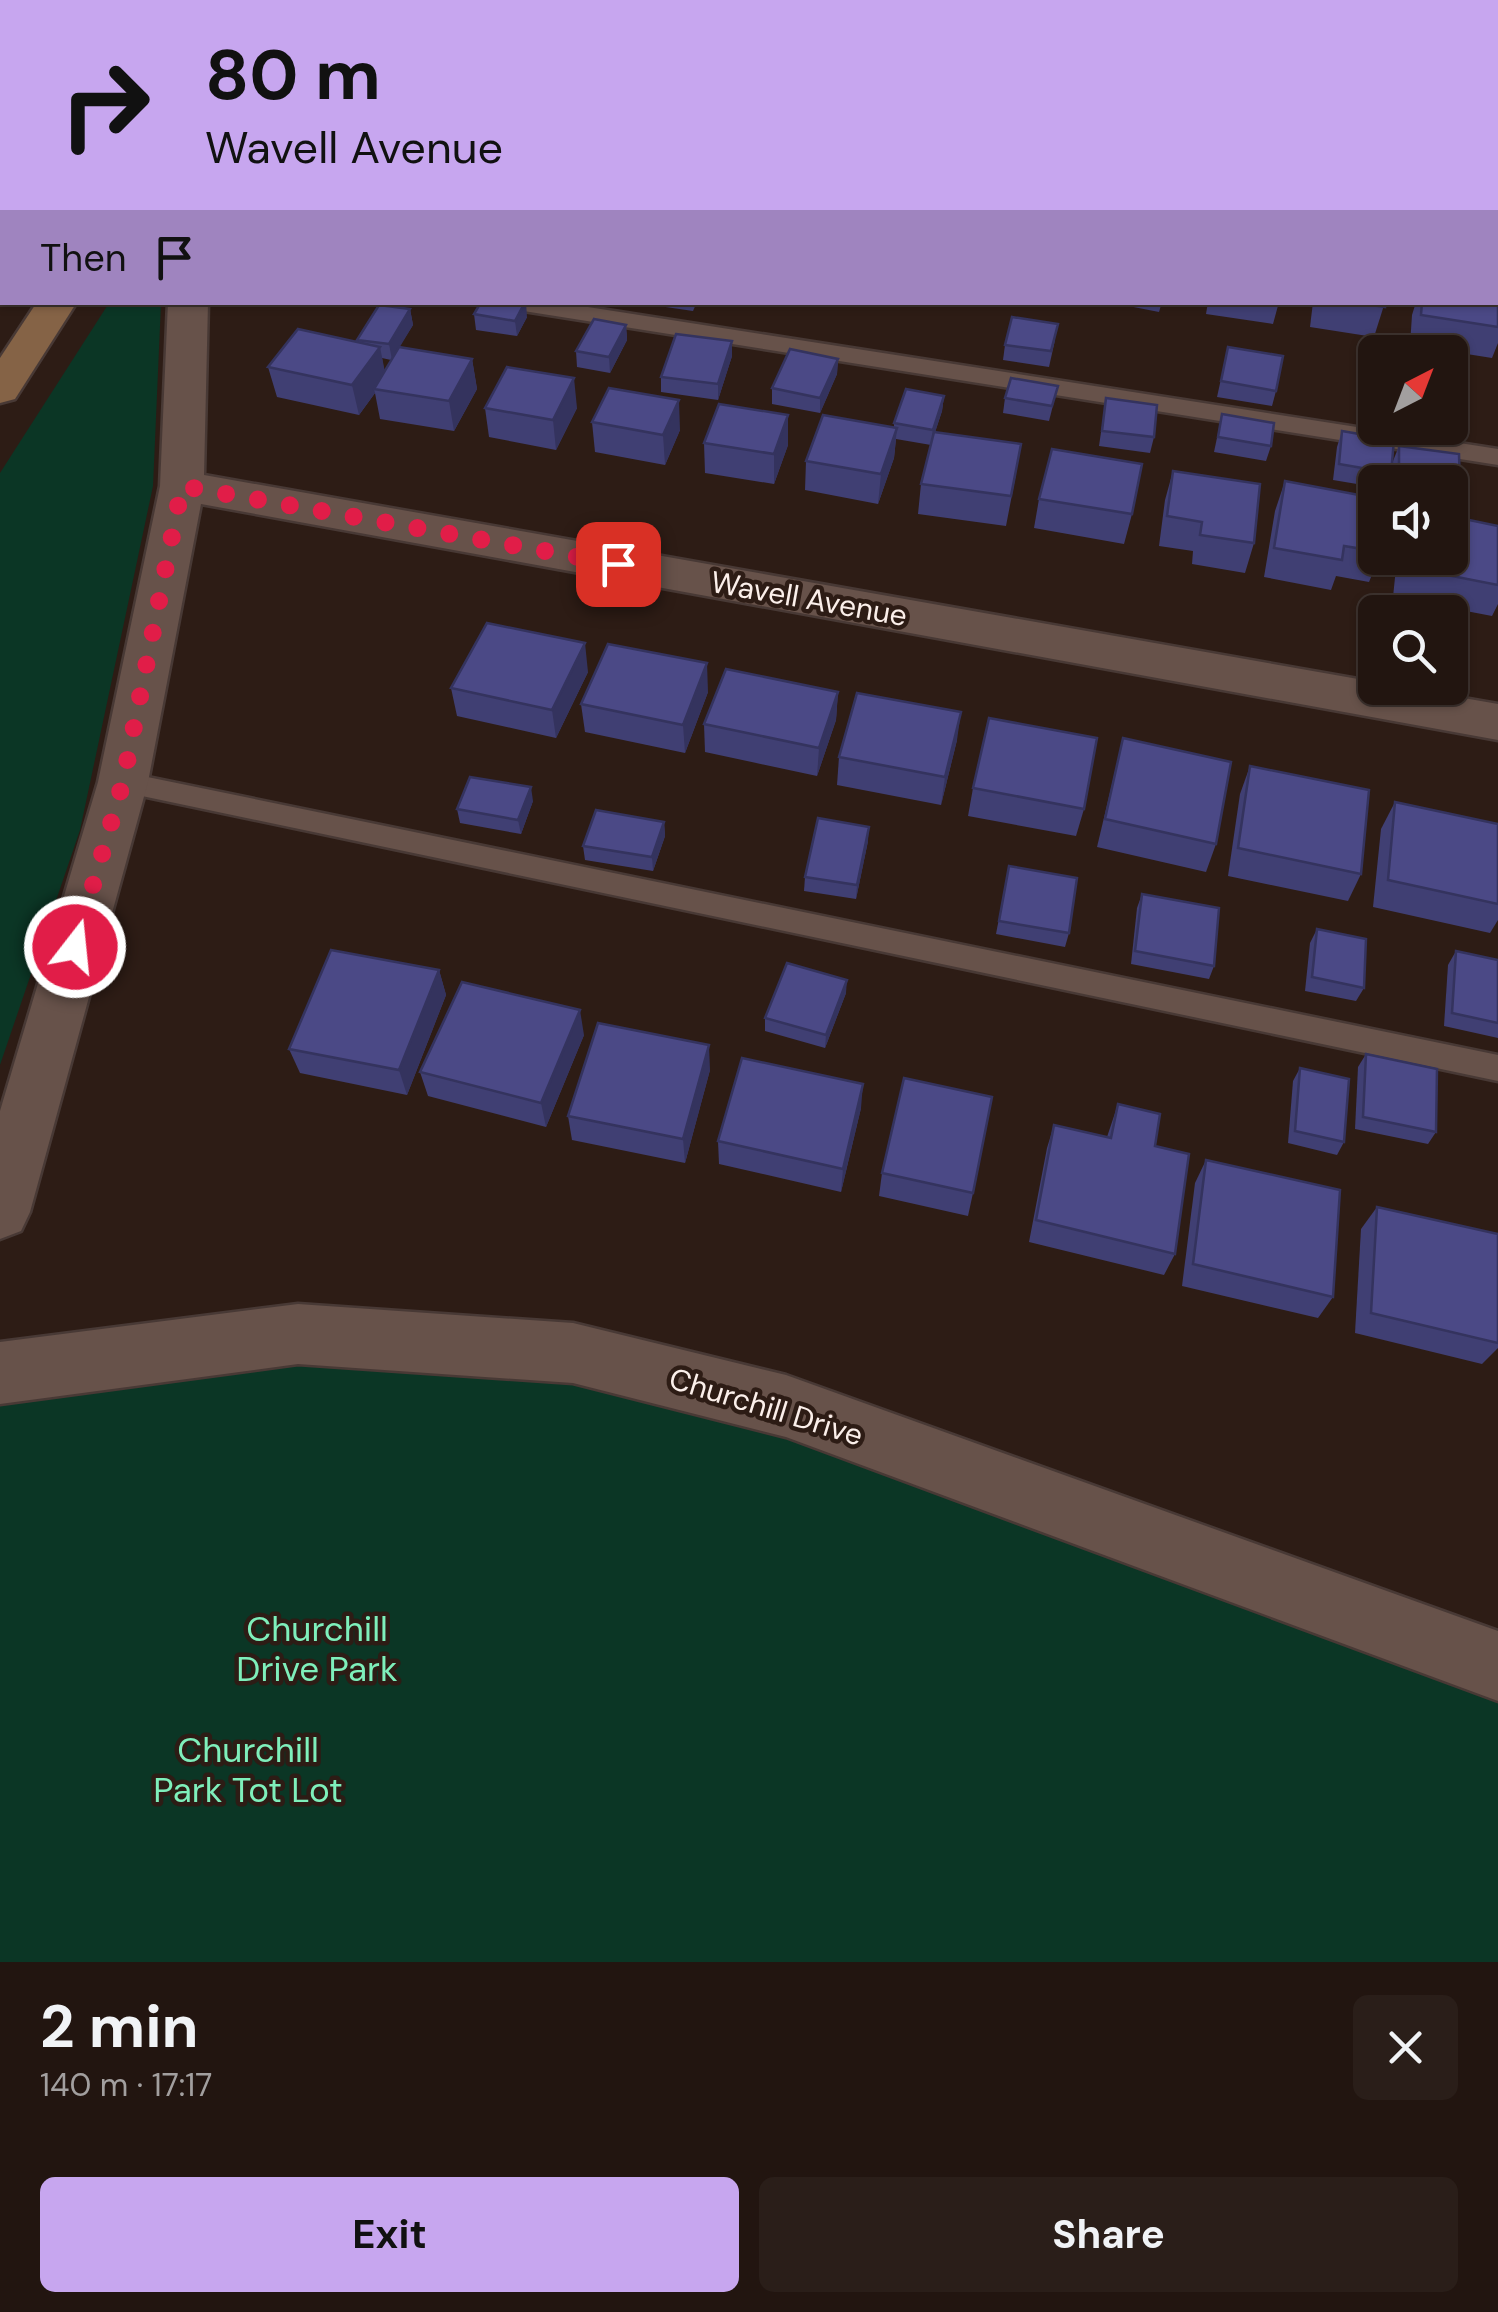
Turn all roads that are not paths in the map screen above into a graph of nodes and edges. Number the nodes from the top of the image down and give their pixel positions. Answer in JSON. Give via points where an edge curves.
{"nodes":[{"id":1,"x":55,"y":305,"type":"edge"},
{"id":2,"x":188,"y":305,"type":"edge"},
{"id":3,"x":531,"y":305,"type":"edge"},
{"id":4,"x":0,"y":390,"type":"edge"},
{"id":5,"x":1498,"y":457,"type":"edge"},
{"id":6,"x":182,"y":486,"type":"junction"},
{"id":7,"x":1498,"y":722,"type":"edge"},
{"id":8,"x":123,"y":782,"type":"junction"},
{"id":9,"x":1498,"y":1068,"type":"edge"},
{"id":10,"x":0,"y":1212,"type":"edge"},
{"id":11,"x":0,"y":1373,"type":"edge"},
{"id":12,"x":1498,"y":1666,"type":"edge"}],
"edges":[{"from":1,"to":4,"type":"main road"},
{"from":2,"to":6,"type":"street"},
{"from":3,"to":5,"type":"lane"},
{"from":6,"to":7,"type":"street","name":"Wavell Avenue"},
{"from":6,"to":8,"type":"street"},
{"from":8,"to":9,"type":"lane"},
{"from":8,"to":10,"type":"street"},
{"from":11,"to":12,"type":"street","name":"Churchill Drive","via":[[298,1334],[574,1353],[786,1406]]}]}
